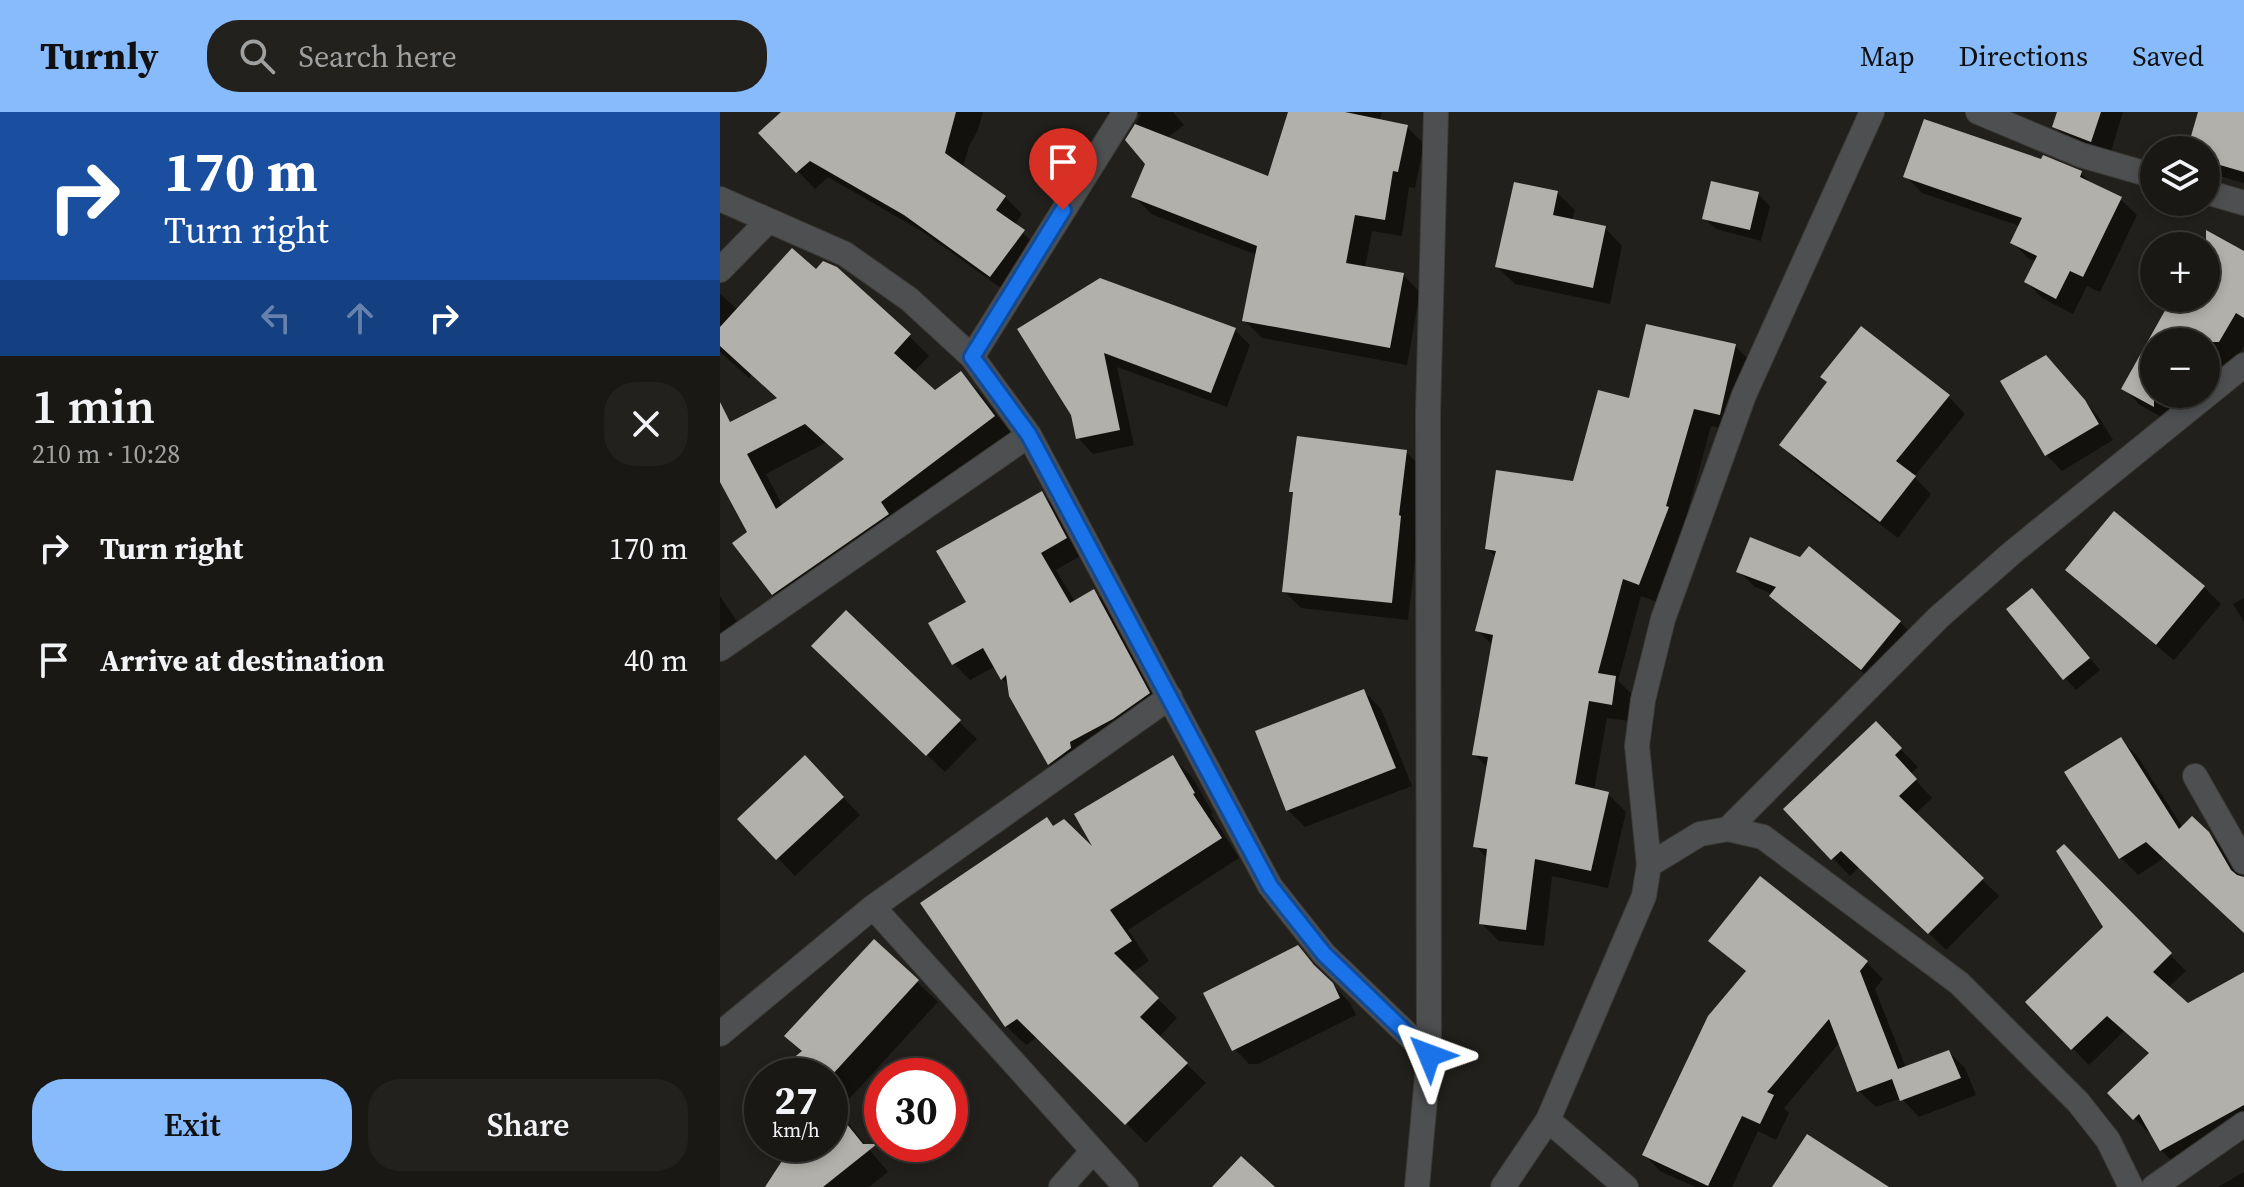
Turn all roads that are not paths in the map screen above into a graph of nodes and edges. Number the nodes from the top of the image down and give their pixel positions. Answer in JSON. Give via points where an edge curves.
{"nodes":[{"id":1,"x":1125,"y":112,"type":"edge"},
{"id":2,"x":1436,"y":112,"type":"edge"},
{"id":3,"x":1872,"y":112,"type":"edge"},
{"id":4,"x":1978,"y":112,"type":"edge"},
{"id":5,"x":2140,"y":172,"type":"edge"},
{"id":6,"x":2220,"y":196,"type":"edge"},
{"id":7,"x":720,"y":199,"type":"edge"},
{"id":8,"x":2244,"y":203,"type":"edge"},
{"id":9,"x":768,"y":221,"type":"junction"},
{"id":10,"x":720,"y":270,"type":"edge"},
{"id":11,"x":972,"y":357,"type":"junction"},
{"id":12,"x":2244,"y":365,"type":"edge"},
{"id":13,"x":1029,"y":435,"type":"junction"},
{"id":14,"x":720,"y":649,"type":"edge"},
{"id":15,"x":1170,"y":697,"type":"junction"},
{"id":16,"x":2195,"y":776,"type":"dead end"},
{"id":17,"x":1728,"y":829,"type":"junction"},
{"id":18,"x":2244,"y":862,"type":"edge"},
{"id":19,"x":1649,"y":865,"type":"junction"},
{"id":20,"x":873,"y":907,"type":"junction"},
{"id":21,"x":720,"y":1034,"type":"edge"},
{"id":22,"x":1429,"y":1055,"type":"junction"},
{"id":23,"x":1548,"y":1120,"type":"junction"},
{"id":24,"x":2244,"y":1124,"type":"edge"},
{"id":25,"x":1093,"y":1151,"type":"junction"},
{"id":26,"x":1061,"y":1187,"type":"edge"},
{"id":27,"x":1126,"y":1187,"type":"edge"},
{"id":28,"x":1417,"y":1187,"type":"edge"},
{"id":29,"x":1503,"y":1187,"type":"edge"},
{"id":30,"x":1626,"y":1187,"type":"edge"},
{"id":31,"x":2131,"y":1187,"type":"edge"},
{"id":32,"x":2154,"y":1187,"type":"edge"}],
"edges":[{"from":1,"to":11,"type":"street"},
{"from":2,"to":22,"type":"street","via":[[1428,413]]},
{"from":3,"to":19,"type":"street","via":[[1744,395],[1663,619],[1637,746]]},
{"from":4,"to":5,"type":"street","via":[[2081,155]]},
{"from":6,"to":8,"type":"street"},
{"from":7,"to":9,"type":"street"},
{"from":9,"to":10,"type":"street"},
{"from":9,"to":11,"type":"street","via":[[845,254],[909,299]]},
{"from":11,"to":13,"type":"street"},
{"from":12,"to":17,"type":"street","via":[[1939,617]]},
{"from":13,"to":14,"type":"street"},
{"from":13,"to":15,"type":"street"},
{"from":15,"to":20,"type":"street"},
{"from":15,"to":22,"type":"street","via":[[1270,886],[1324,954]]},
{"from":16,"to":18,"type":"street"},
{"from":17,"to":19,"type":"street","via":[[1700,834]]},
{"from":17,"to":31,"type":"street","via":[[1763,837],[1959,983],[2078,1102],[2108,1140]]},
{"from":19,"to":23,"type":"street","via":[[1629,934]]},
{"from":20,"to":21,"type":"street"},
{"from":20,"to":25,"type":"street"},
{"from":22,"to":28,"type":"street"},
{"from":23,"to":29,"type":"street"},
{"from":23,"to":30,"type":"street"},
{"from":24,"to":32,"type":"street"},
{"from":25,"to":26,"type":"street"},
{"from":25,"to":27,"type":"street"}]}
